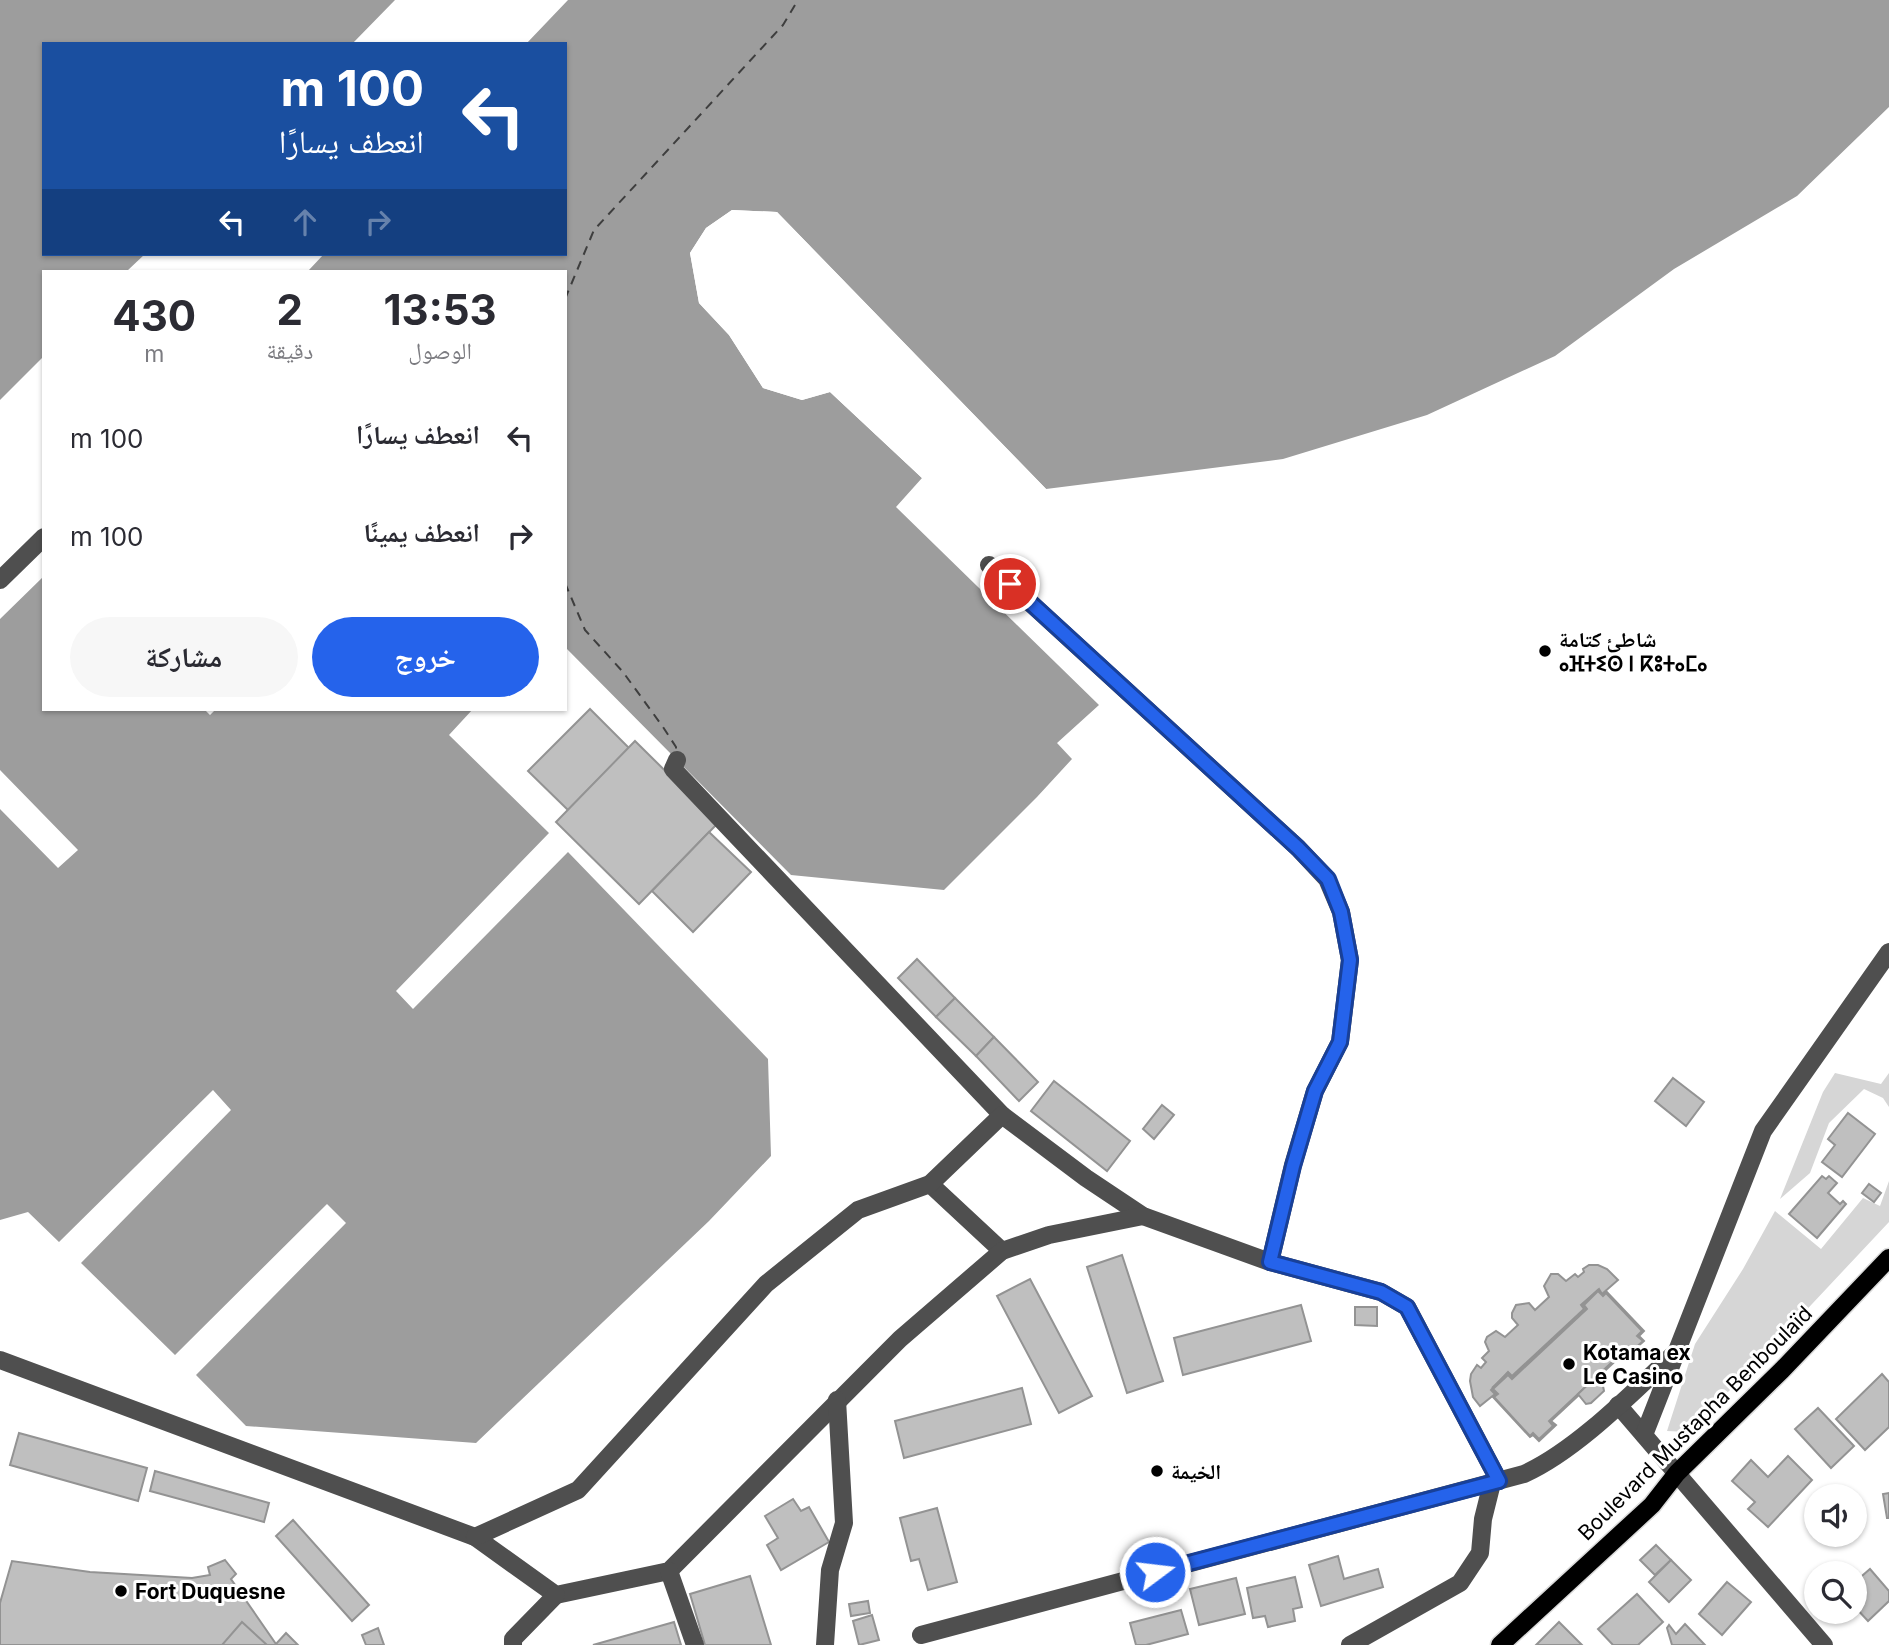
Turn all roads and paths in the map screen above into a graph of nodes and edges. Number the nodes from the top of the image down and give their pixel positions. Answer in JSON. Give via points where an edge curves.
{"nodes":[{"id":1,"x":42,"y":539,"type":"edge"},
{"id":2,"x":989,"y":565,"type":"dead end"},
{"id":3,"x":0,"y":580,"type":"edge"},
{"id":4,"x":677,"y":760,"type":"dead end"},
{"id":5,"x":1889,"y":952,"type":"edge"},
{"id":6,"x":1002,"y":1115,"type":"junction"},
{"id":7,"x":930,"y":1184,"type":"junction"},
{"id":8,"x":1143,"y":1216,"type":"junction"},
{"id":9,"x":1002,"y":1251,"type":"junction"},
{"id":10,"x":1270,"y":1262,"type":"junction"},
{"id":11,"x":1887,"y":1265,"type":"edge"},
{"id":12,"x":1677,"y":1351,"type":"junction"},
{"id":13,"x":0,"y":1360,"type":"edge"},
{"id":14,"x":837,"y":1401,"type":"junction"},
{"id":15,"x":1618,"y":1405,"type":"junction"},
{"id":16,"x":1644,"y":1435,"type":"junction"},
{"id":17,"x":1677,"y":1474,"type":"junction"},
{"id":18,"x":1496,"y":1482,"type":"junction"},
{"id":19,"x":475,"y":1537,"type":"junction"},
{"id":20,"x":669,"y":1571,"type":"junction"},
{"id":21,"x":556,"y":1595,"type":"junction"},
{"id":22,"x":921,"y":1634,"type":"dead end"},
{"id":23,"x":513,"y":1645,"type":"edge"},
{"id":24,"x":695,"y":1645,"type":"edge"},
{"id":25,"x":825,"y":1645,"type":"edge"},
{"id":26,"x":1350,"y":1645,"type":"edge"},
{"id":27,"x":1500,"y":1645,"type":"edge"},
{"id":28,"x":1824,"y":1645,"type":"edge"}],
"edges":[{"from":1,"to":3,"type":"street"},
{"from":2,"to":10,"type":"street","via":[[1328,879],[1341,912],[1350,960],[1340,1042],[1311,1104]]},
{"from":4,"to":6,"type":"street","via":[[673,769]]},
{"from":5,"to":12,"type":"street","via":[[1763,1131]]},
{"from":6,"to":7,"type":"street"},
{"from":6,"to":8,"type":"street"},
{"from":7,"to":9,"type":"street"},
{"from":7,"to":19,"type":"street","via":[[858,1210],[766,1284],[578,1490]]},
{"from":8,"to":9,"type":"street","via":[[1049,1235]]},
{"from":8,"to":10,"type":"street"},
{"from":9,"to":14,"type":"street"},
{"from":10,"to":18,"type":"street","via":[[1381,1292],[1407,1307]]},
{"from":11,"to":17,"type":"main road","name":"Boulevard Mustapha Benboulaïd"},
{"from":12,"to":15,"type":"street"},
{"from":12,"to":16,"type":"street"},
{"from":13,"to":19,"type":"street"},
{"from":14,"to":20,"type":"street"},
{"from":14,"to":25,"type":"street","via":[[844,1523],[830,1570]]},
{"from":15,"to":16,"type":"street"},
{"from":15,"to":18,"type":"street","via":[[1544,1465]]},
{"from":16,"to":17,"type":"street"},
{"from":17,"to":27,"type":"main road","name":"Boulevard Mustapha Benboulaïd","via":[[1651,1506]]},
{"from":17,"to":28,"type":"street"},
{"from":18,"to":22,"type":"street"},
{"from":18,"to":26,"type":"street","via":[[1483,1519],[1480,1553],[1460,1583]]},
{"from":19,"to":21,"type":"street"},
{"from":20,"to":21,"type":"street"},
{"from":20,"to":24,"type":"street"},
{"from":21,"to":23,"type":"street","via":[[513,1639]]}]}
